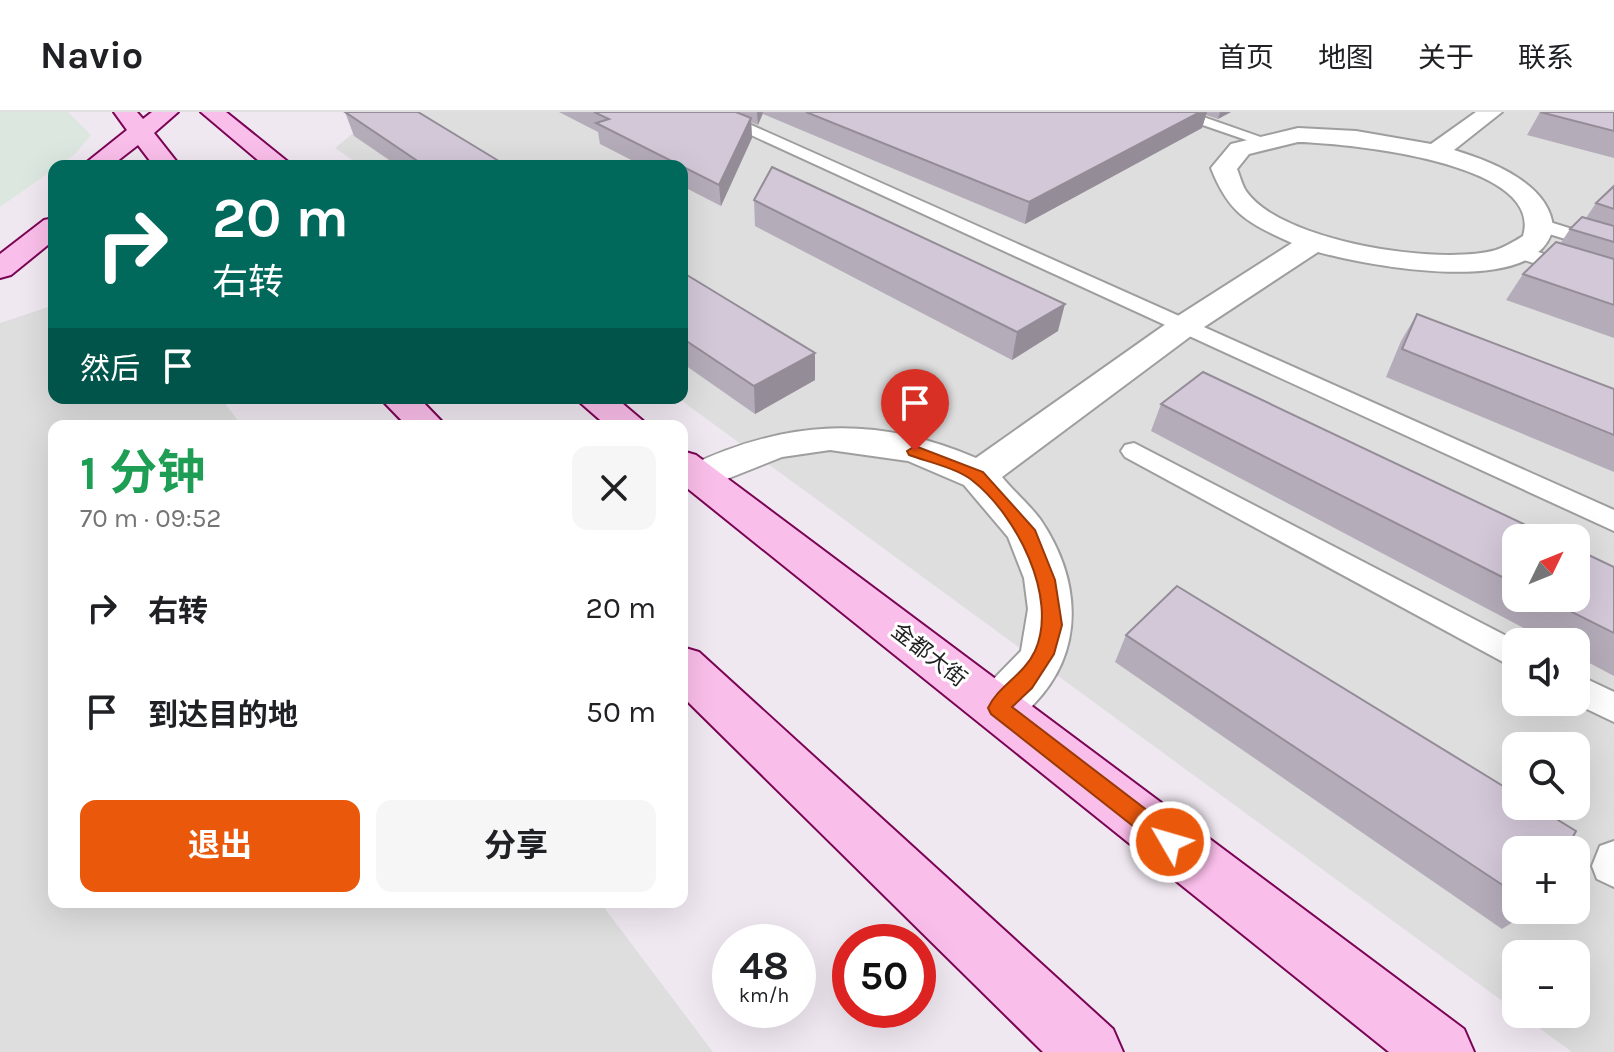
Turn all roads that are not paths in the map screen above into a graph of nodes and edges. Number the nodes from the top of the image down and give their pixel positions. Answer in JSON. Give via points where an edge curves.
{"nodes":[{"id":1,"x":125,"y":112,"type":"edge"},
{"id":2,"x":167,"y":112,"type":"edge"},
{"id":3,"x":202,"y":112,"type":"edge"},
{"id":4,"x":212,"y":112,"type":"edge"},
{"id":5,"x":709,"y":112,"type":"edge"},
{"id":6,"x":1173,"y":112,"type":"edge"},
{"id":7,"x":1491,"y":112,"type":"edge"},
{"id":8,"x":1264,"y":141,"type":"junction"},
{"id":9,"x":154,"y":148,"type":"edge"},
{"id":10,"x":1436,"y":152,"type":"junction"},
{"id":11,"x":115,"y":160,"type":"edge"},
{"id":12,"x":272,"y":160,"type":"edge"},
{"id":13,"x":48,"y":201,"type":"edge"},
{"id":14,"x":1540,"y":225,"type":"junction"},
{"id":15,"x":48,"y":231,"type":"edge"},
{"id":16,"x":0,"y":237,"type":"edge"},
{"id":17,"x":1313,"y":242,"type":"junction"},
{"id":18,"x":1614,"y":248,"type":"edge"},
{"id":19,"x":1519,"y":252,"type":"junction"},
{"id":20,"x":0,"y":269,"type":"edge"},
{"id":21,"x":1614,"y":283,"type":"edge"},
{"id":22,"x":1184,"y":326,"type":"junction"},
{"id":23,"x":404,"y":404,"type":"edge"},
{"id":24,"x":601,"y":404,"type":"edge"},
{"id":25,"x":422,"y":420,"type":"edge"},
{"id":26,"x":623,"y":420,"type":"edge"},
{"id":27,"x":1134,"y":451,"type":"dead end"},
{"id":28,"x":691,"y":470,"type":"edge"},
{"id":29,"x":978,"y":476,"type":"junction"},
{"id":30,"x":1614,"y":521,"type":"edge"},
{"id":31,"x":1502,"y":648,"type":"edge"},
{"id":32,"x":688,"y":672,"type":"edge"},
{"id":33,"x":1590,"y":695,"type":"edge"},
{"id":34,"x":998,"y":708,"type":"junction"},
{"id":35,"x":1614,"y":708,"type":"edge"},
{"id":36,"x":1614,"y":859,"type":"edge"},
{"id":37,"x":1614,"y":868,"type":"edge"},
{"id":38,"x":1090,"y":1052,"type":"edge"},
{"id":39,"x":1441,"y":1052,"type":"edge"}],
"edges":[{"from":1,"to":9,"type":"main road"},
{"from":2,"to":9,"type":"main road"},
{"from":3,"to":9,"type":"main road"},
{"from":4,"to":12,"type":"main road"},
{"from":5,"to":22,"type":"lane"},
{"from":6,"to":8,"type":"lane"},
{"from":7,"to":10,"type":"street"},
{"from":8,"to":10,"type":"street","via":[[1298,135],[1350,136]]},
{"from":8,"to":17,"type":"street","via":[[1230,158],[1224,179],[1230,192],[1261,218]]},
{"from":9,"to":11,"type":"main road"},
{"from":10,"to":14,"type":"street","via":[[1505,182],[1534,207]]},
{"from":13,"to":16,"type":"main road"},
{"from":14,"to":18,"type":"lane"},
{"from":14,"to":19,"type":"street","via":[[1533,242]]},
{"from":15,"to":20,"type":"main road"},
{"from":17,"to":19,"type":"street","via":[[1378,258],[1445,264]]},
{"from":17,"to":22,"type":"street"},
{"from":19,"to":21,"type":"lane"},
{"from":22,"to":29,"type":"street"},
{"from":22,"to":30,"type":"lane"},
{"from":23,"to":25,"type":"main road"},
{"from":24,"to":26,"type":"main road"},
{"from":27,"to":31,"type":"lane"},
{"from":28,"to":29,"type":"street","via":[[770,446],[834,439],[896,445]]},
{"from":28,"to":34,"type":"main road","name":"金都大街"},
{"from":29,"to":34,"type":"street","via":[[1028,534],[1046,580],[1052,625],[1044,654]]},
{"from":32,"to":38,"type":"main road"},
{"from":33,"to":35,"type":"lane"},
{"from":34,"to":39,"type":"main road","name":"金都大街"},
{"from":36,"to":37,"type":"lane"}]}
